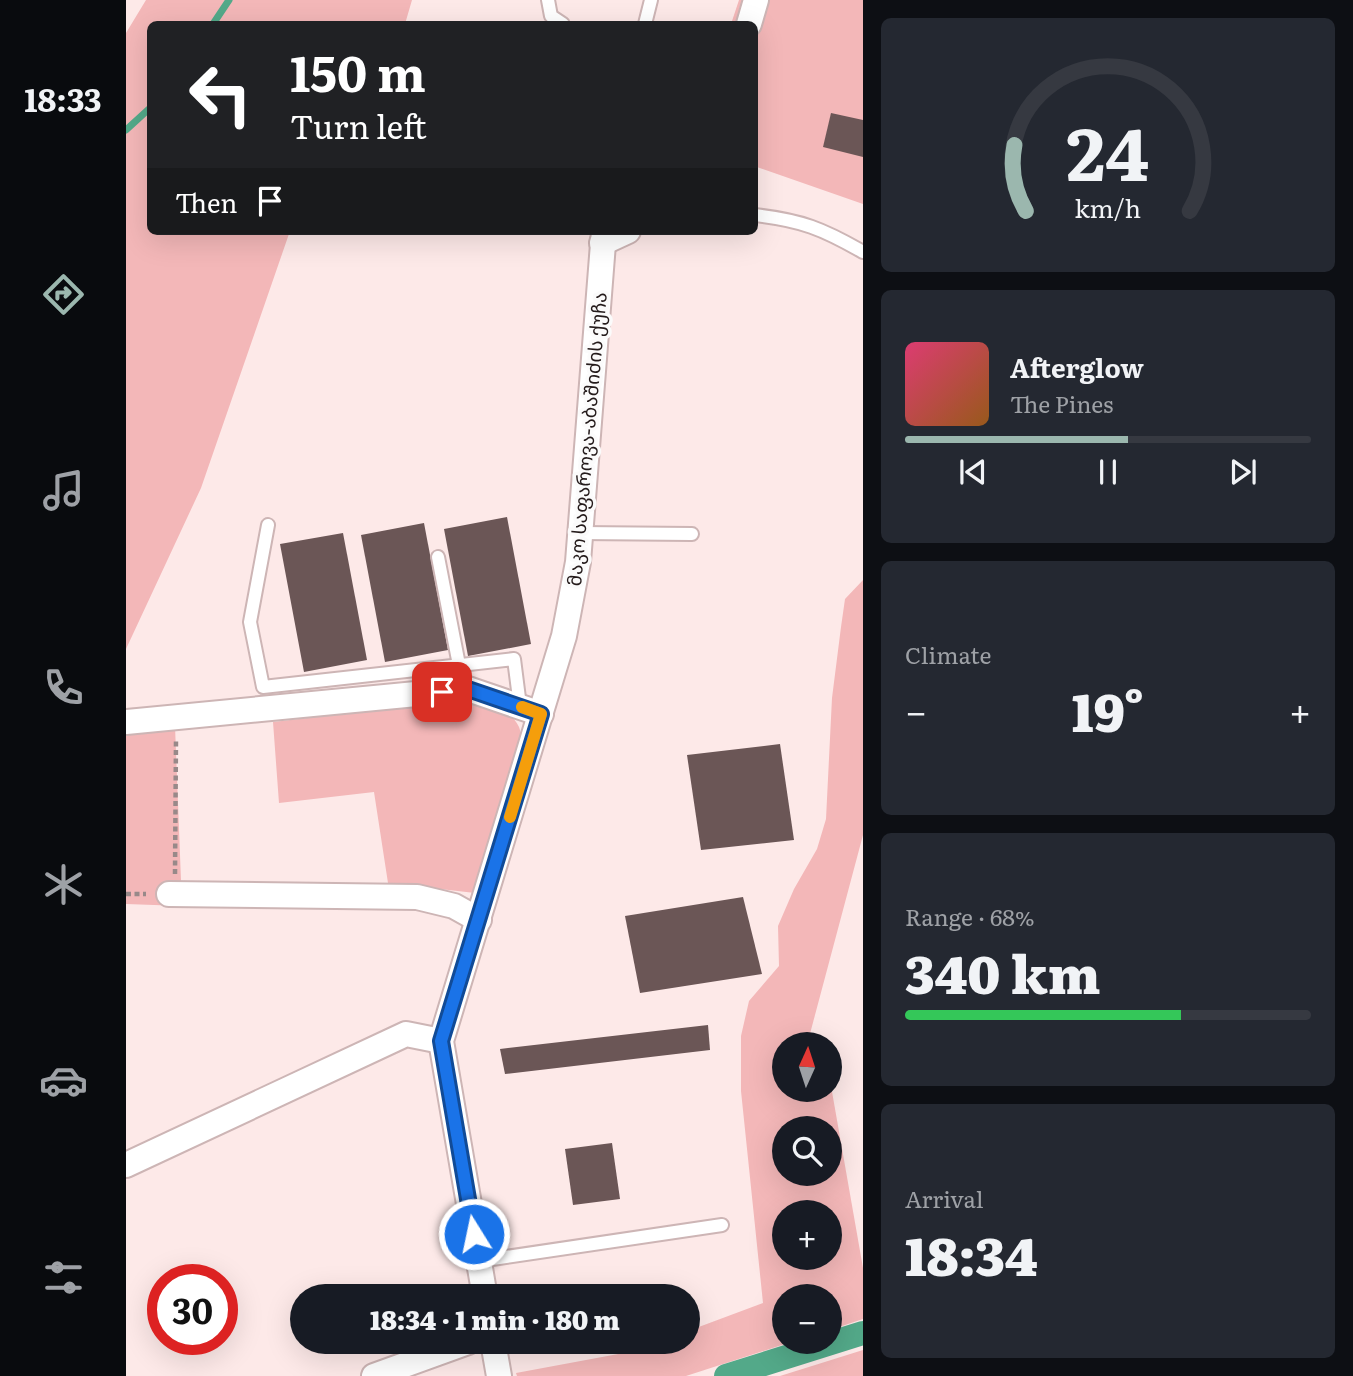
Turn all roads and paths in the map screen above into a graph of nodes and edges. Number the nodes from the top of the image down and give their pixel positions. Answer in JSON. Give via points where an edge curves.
{"nodes":[{"id":1,"x":548,"y":0,"type":"edge"},
{"id":2,"x":651,"y":0,"type":"edge"},
{"id":3,"x":756,"y":0,"type":"edge"},
{"id":4,"x":558,"y":21,"type":"edge"},
{"id":5,"x":646,"y":21,"type":"edge"},
{"id":6,"x":750,"y":21,"type":"edge"},
{"id":7,"x":758,"y":215,"type":"edge"},
{"id":8,"x":603,"y":237,"type":"edge"},
{"id":9,"x":863,"y":252,"type":"edge"},
{"id":10,"x":268,"y":525,"type":"dead end"},
{"id":11,"x":580,"y":533,"type":"junction"},
{"id":12,"x":692,"y":534,"type":"dead end"},
{"id":13,"x":438,"y":557,"type":"dead end"},
{"id":14,"x":459,"y":665,"type":"junction"},
{"id":15,"x":531,"y":710,"type":"junction"},
{"id":16,"x":176,"y":717,"type":"junction"},
{"id":17,"x":126,"y":722,"type":"edge"},
{"id":18,"x":172,"y":895,"type":"joint"},
{"id":19,"x":479,"y":920,"type":"junction"},
{"id":20,"x":441,"y":1041,"type":"junction"},
{"id":21,"x":126,"y":1165,"type":"edge"},
{"id":22,"x":722,"y":1225,"type":"dead end"},
{"id":23,"x":479,"y":1261,"type":"junction"},
{"id":24,"x":483,"y":1284,"type":"edge"},
{"id":25,"x":435,"y":1354,"type":"edge"},
{"id":26,"x":495,"y":1354,"type":"edge"},
{"id":27,"x":374,"y":1376,"type":"edge"},
{"id":28,"x":499,"y":1376,"type":"edge"}],
"edges":[{"from":1,"to":4,"type":"lane","via":[[551,16]]},
{"from":2,"to":5,"type":"lane"},
{"from":3,"to":6,"type":"street"},
{"from":7,"to":9,"type":"lane","via":[[793,219]]},
{"from":8,"to":11,"type":"street","name":"მაკო საფაროვა-აბაშიძის ქუჩა"},
{"from":10,"to":14,"type":"lane","via":[[250,622],[263,687]]},
{"from":11,"to":12,"type":"lane"},
{"from":11,"to":15,"type":"street","name":"მაკო საფაროვა-აბაშიძის ქუჩა","via":[[564,636]]},
{"from":13,"to":14,"type":"lane"},
{"from":14,"to":15,"type":"lane","via":[[513,659]]},
{"from":15,"to":16,"type":"street","via":[[468,689]]},
{"from":15,"to":19,"type":"street","name":"მაკო საფაროვა-აბაშიძის ქუჩა"},
{"from":16,"to":17,"type":"street"},
{"from":16,"to":18,"type":"path"},
{"from":18,"to":19,"type":"street","via":[[417,897],[454,906]]},
{"from":19,"to":20,"type":"street","name":"მაკო საფაროვა-აბაშიძის ქუჩა"},
{"from":20,"to":21,"type":"street","via":[[406,1034]]},
{"from":20,"to":23,"type":"street","name":"მაკო საფაროვა-აბაშიძის ქუჩა"},
{"from":22,"to":23,"type":"lane"},
{"from":23,"to":24,"type":"street","name":"მაკო საფაროვა-აბაშიძის ქუჩა"},
{"from":25,"to":27,"type":"street"},
{"from":26,"to":28,"type":"street"}]}
